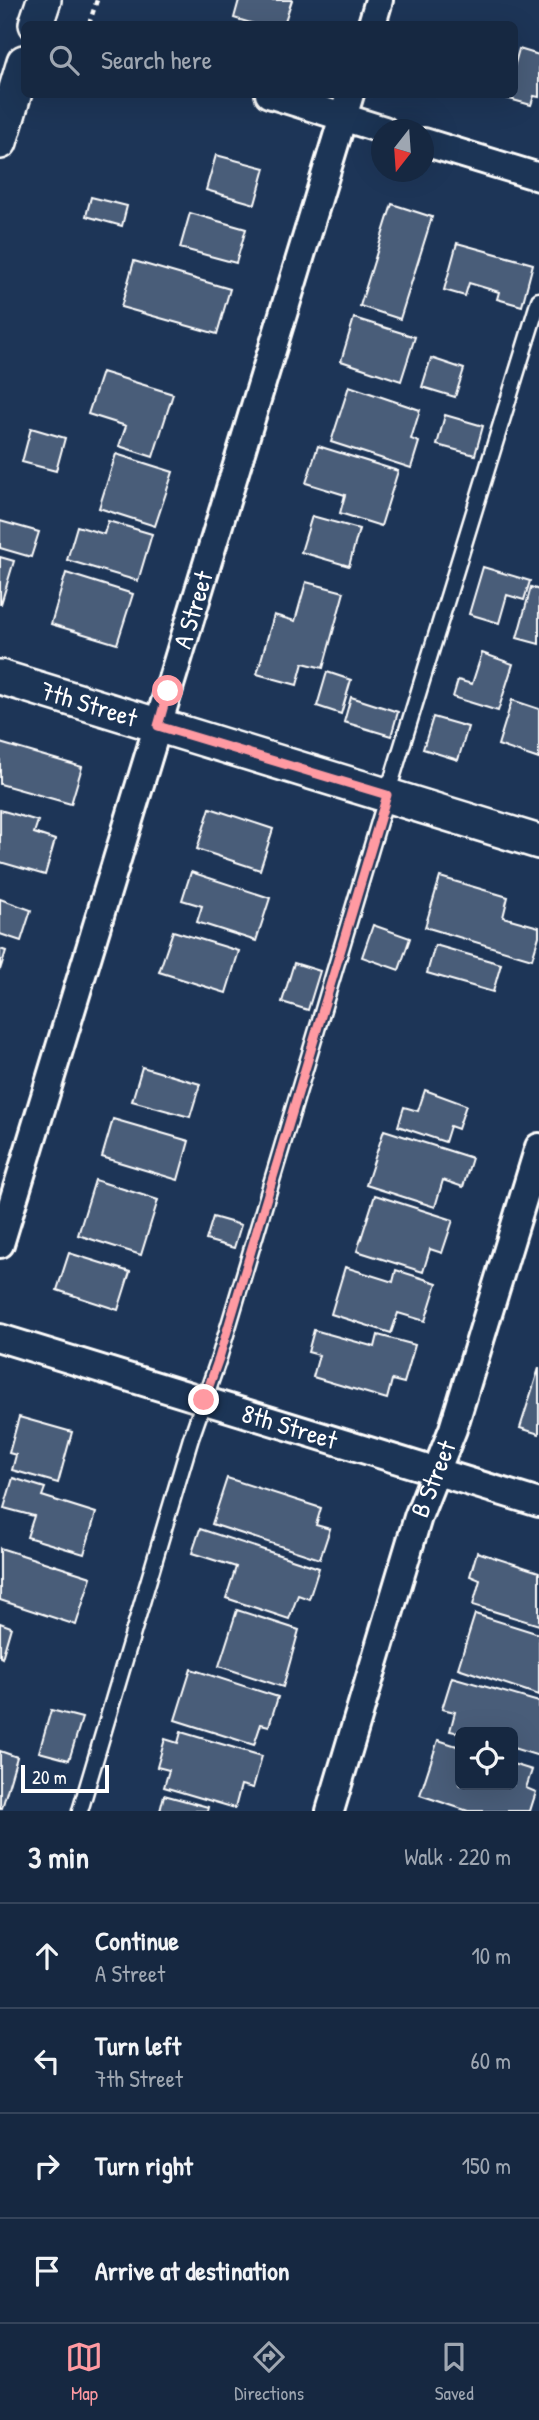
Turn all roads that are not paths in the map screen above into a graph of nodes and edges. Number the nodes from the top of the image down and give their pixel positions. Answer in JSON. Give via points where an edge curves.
{"nodes":[{"id":1,"x":44,"y":0,"type":"edge"},
{"id":2,"x":379,"y":0,"type":"edge"},
{"id":3,"x":38,"y":21,"type":"edge"},
{"id":4,"x":373,"y":21,"type":"edge"},
{"id":5,"x":21,"y":72,"type":"edge"},
{"id":6,"x":295,"y":98,"type":"edge"},
{"id":7,"x":347,"y":106,"type":"edge"},
{"id":8,"x":371,"y":122,"type":"edge"},
{"id":9,"x":0,"y":142,"type":"edge"},
{"id":10,"x":434,"y":145,"type":"edge"},
{"id":11,"x":539,"y":177,"type":"edge"},
{"id":12,"x":539,"y":300,"type":"edge"},
{"id":13,"x":0,"y":677,"type":"edge"},
{"id":14,"x":158,"y":726,"type":"junction"},
{"id":15,"x":387,"y":795,"type":"junction"},
{"id":16,"x":539,"y":842,"type":"edge"},
{"id":17,"x":539,"y":1147,"type":"edge"},
{"id":18,"x":0,"y":1244,"type":"edge"},
{"id":19,"x":0,"y":1338,"type":"edge"},
{"id":20,"x":204,"y":1400,"type":"junction"},
{"id":21,"x":436,"y":1471,"type":"junction"},
{"id":22,"x":539,"y":1503,"type":"edge"},
{"id":23,"x":80,"y":1811,"type":"edge"},
{"id":24,"x":330,"y":1811,"type":"edge"}],
"edges":[{"from":1,"to":3,"type":"street"},
{"from":2,"to":4,"type":"street"},
{"from":5,"to":9,"type":"street"},
{"from":6,"to":7,"type":"street"},
{"from":7,"to":8,"type":"street"},
{"from":7,"to":14,"type":"street","name":"A Street"},
{"from":10,"to":11,"type":"street"},
{"from":12,"to":15,"type":"lane"},
{"from":13,"to":14,"type":"street","name":"7th Street"},
{"from":14,"to":15,"type":"street","name":"7th Street"},
{"from":14,"to":18,"type":"street","name":"A Street"},
{"from":15,"to":16,"type":"street","name":"7th Street"},
{"from":15,"to":20,"type":"lane"},
{"from":17,"to":21,"type":"street","name":"B Street"},
{"from":19,"to":20,"type":"street","name":"8th Street"},
{"from":20,"to":21,"type":"street","name":"8th Street"},
{"from":20,"to":23,"type":"lane"},
{"from":21,"to":22,"type":"street","name":"8th Street"},
{"from":21,"to":24,"type":"street","name":"B Street"}]}
